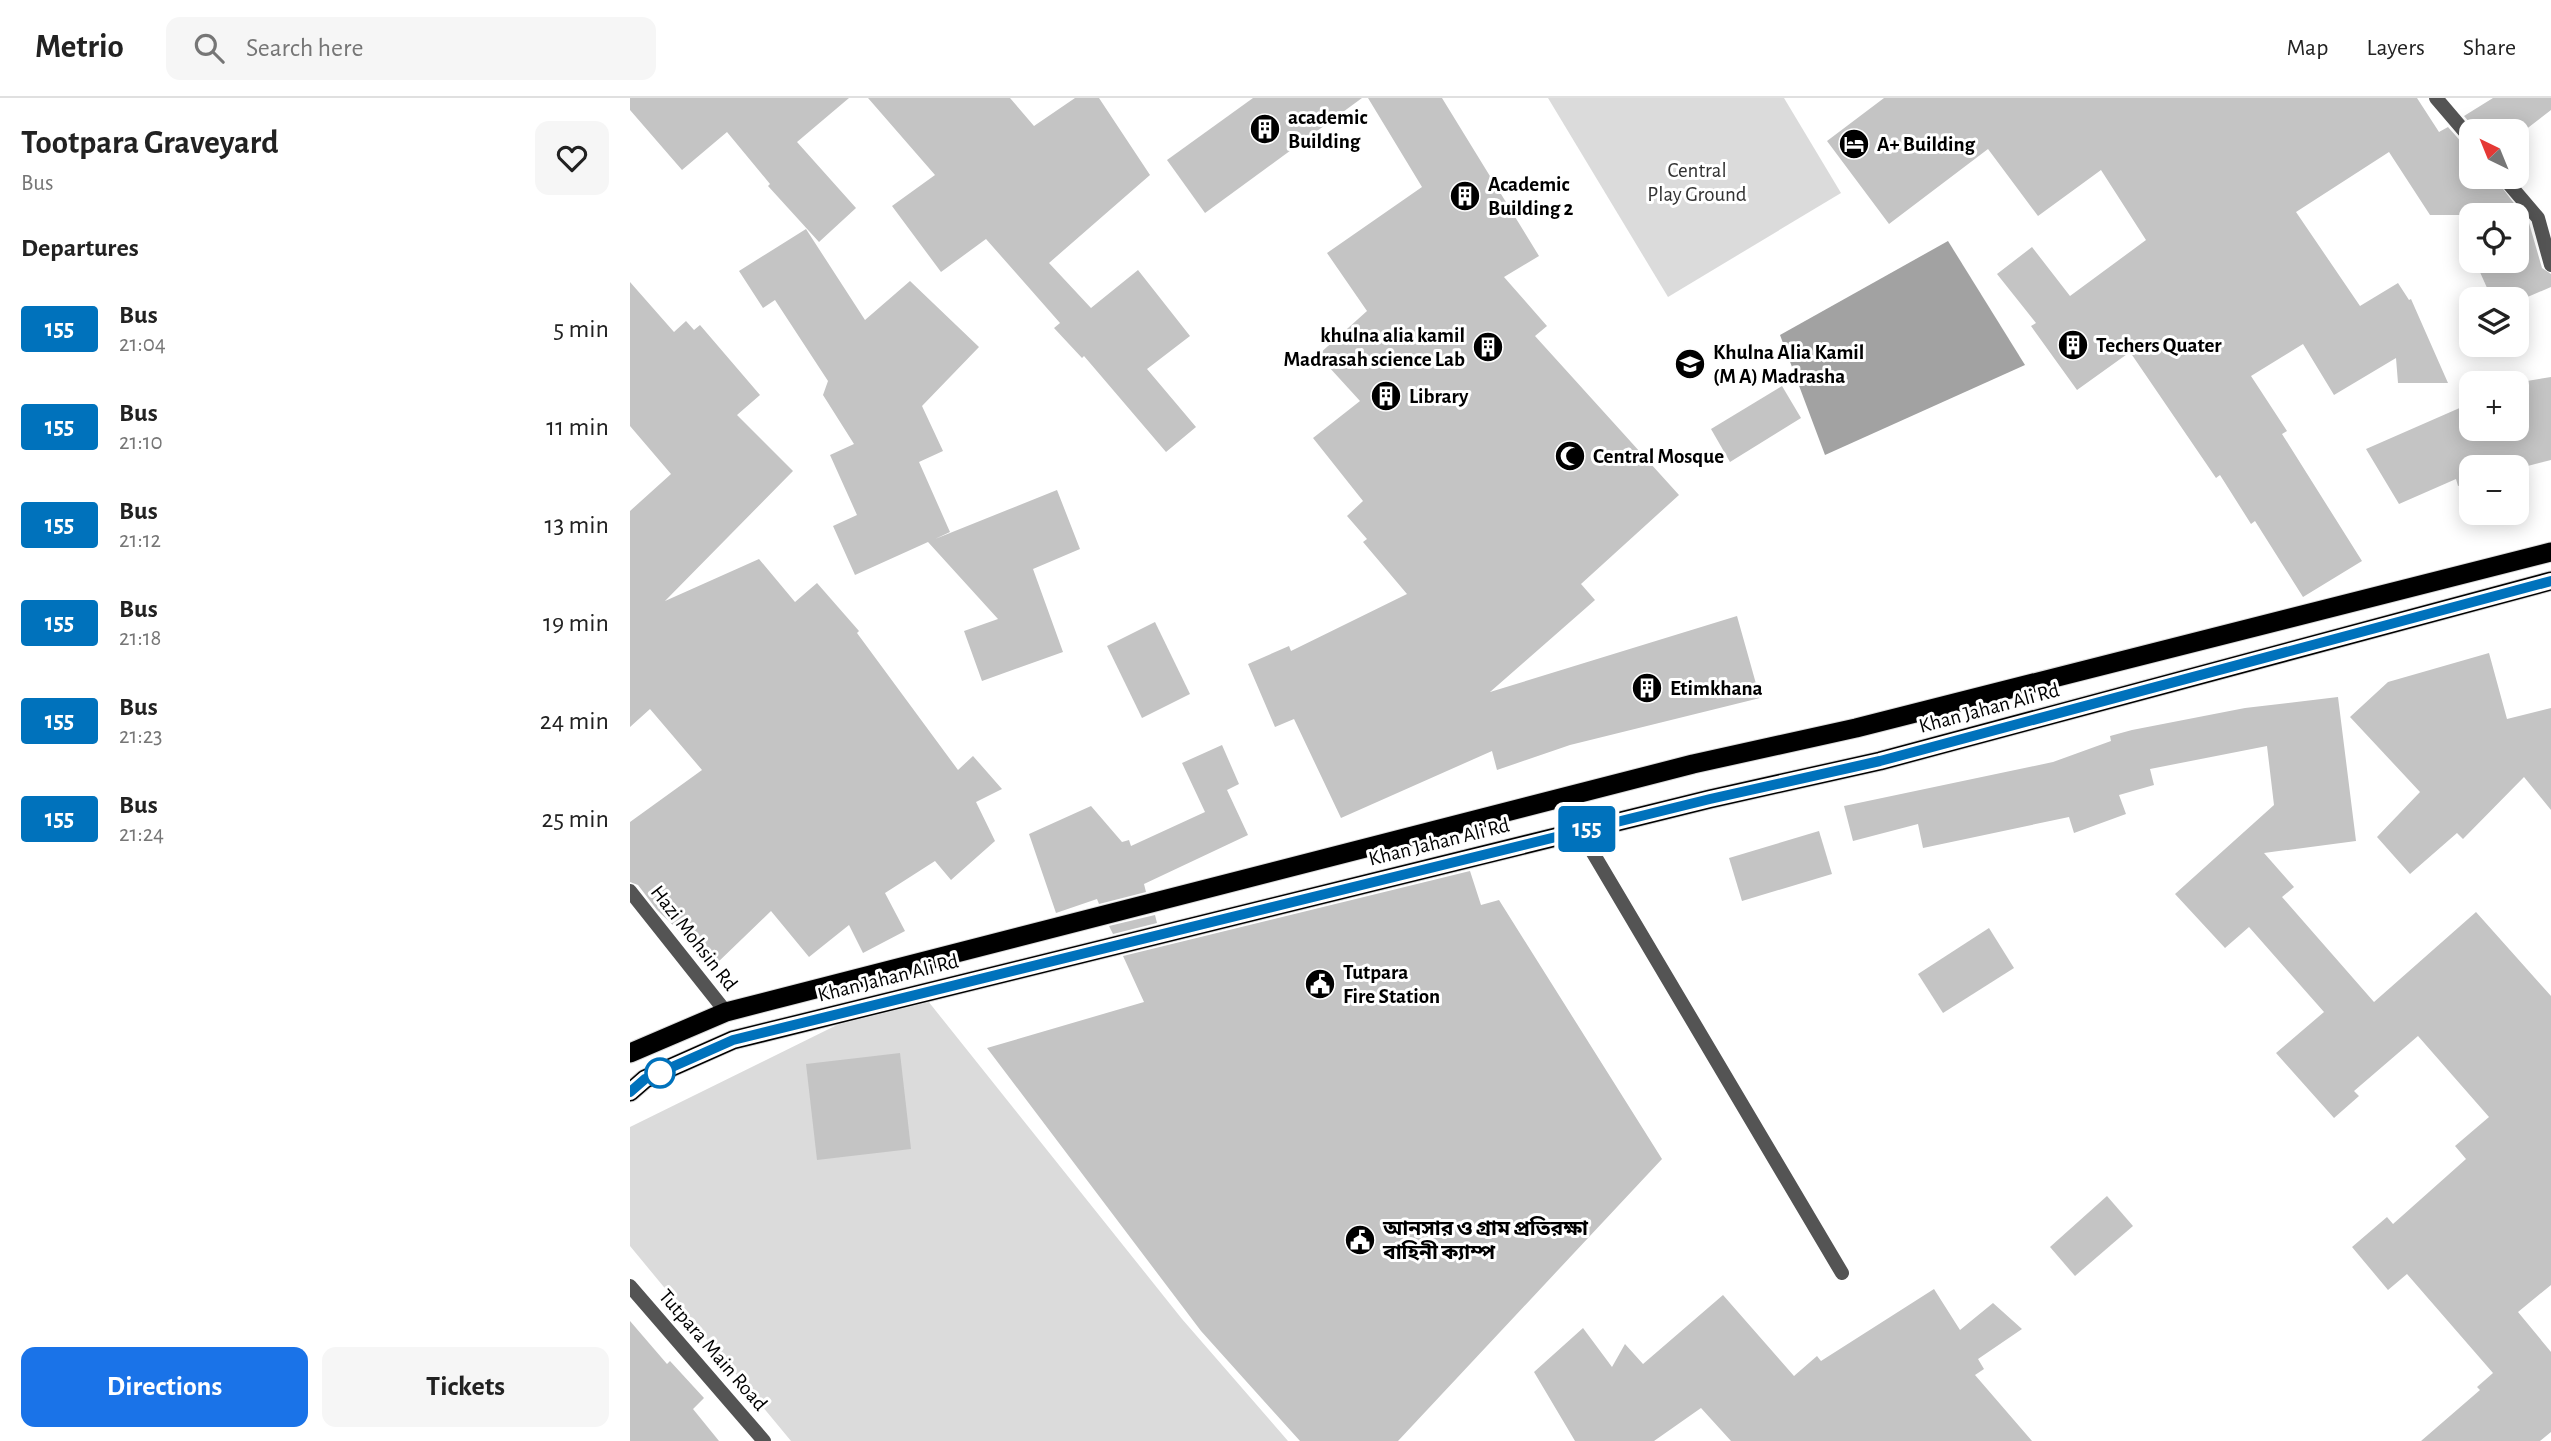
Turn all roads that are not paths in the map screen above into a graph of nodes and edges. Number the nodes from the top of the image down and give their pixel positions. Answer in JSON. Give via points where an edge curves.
{"nodes":[{"id":1,"x":2436,"y":98,"type":"edge"},
{"id":2,"x":2459,"y":125,"type":"edge"},
{"id":3,"x":2513,"y":189,"type":"edge"},
{"id":4,"x":2551,"y":265,"type":"edge"},
{"id":5,"x":2551,"y":552,"type":"edge"},
{"id":6,"x":2551,"y":581,"type":"edge"},
{"id":7,"x":1580,"y":831,"type":"junction"},
{"id":8,"x":630,"y":891,"type":"edge"},
{"id":9,"x":726,"y":1012,"type":"junction"},
{"id":10,"x":630,"y":1053,"type":"edge"},
{"id":11,"x":630,"y":1092,"type":"edge"},
{"id":12,"x":1842,"y":1273,"type":"dead end"},
{"id":13,"x":630,"y":1286,"type":"edge"},
{"id":14,"x":764,"y":1441,"type":"edge"}],
"edges":[{"from":1,"to":2,"type":"street"},
{"from":3,"to":4,"type":"street","via":[[2538,218]]},
{"from":5,"to":9,"type":"highway","name":"Khan Jahan Ali Rd","via":[[1693,764]]},
{"from":6,"to":7,"type":"highway","name":"Khan Jahan Ali Rd","via":[[1880,761]]},
{"from":7,"to":11,"type":"highway","name":"Khan Jahan Ali Rd","via":[[733,1040],[645,1079]]},
{"from":7,"to":12,"type":"street"},
{"from":8,"to":9,"type":"street","name":"Hazi Mohsin Rd"},
{"from":9,"to":10,"type":"highway","name":"Khan Jahan Ali Rd"},
{"from":13,"to":14,"type":"street","name":"Tutpara Main Road"}]}
